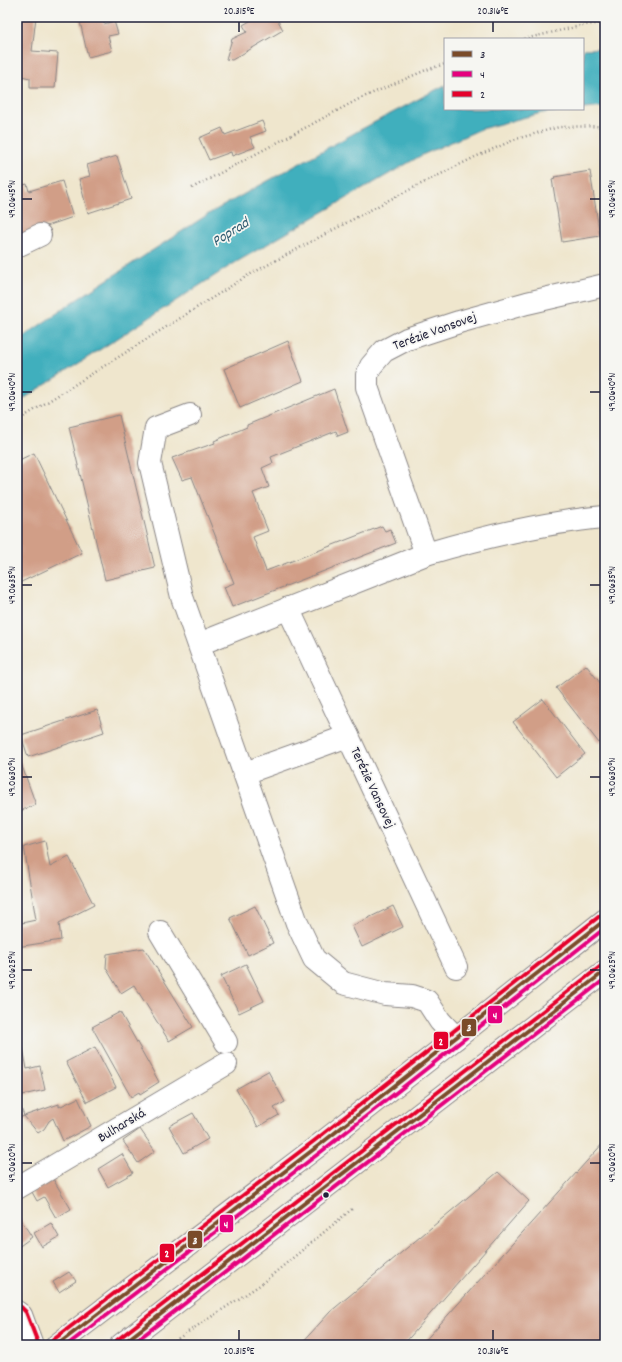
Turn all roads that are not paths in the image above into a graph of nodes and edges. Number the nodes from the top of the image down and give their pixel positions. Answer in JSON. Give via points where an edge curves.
{"nodes":[{"id":1,"x":40,"y":235,"type":"dead end"},
{"id":2,"x":17,"y":246,"type":"edge"},
{"id":3,"x":605,"y":285,"type":"edge"},
{"id":4,"x":190,"y":415,"type":"dead end"},
{"id":5,"x":605,"y":516,"type":"edge"},
{"id":6,"x":426,"y":554,"type":"junction"},
{"id":7,"x":288,"y":608,"type":"junction"},
{"id":8,"x":199,"y":644,"type":"junction"},
{"id":9,"x":348,"y":736,"type":"junction"},
{"id":10,"x":245,"y":774,"type":"junction"},
{"id":11,"x":605,"y":920,"type":"edge"},
{"id":12,"x":160,"y":932,"type":"dead end"},
{"id":13,"x":456,"y":967,"type":"dead end"},
{"id":14,"x":605,"y":970,"type":"edge"},
{"id":15,"x":456,"y":1038,"type":"junction"},
{"id":16,"x":226,"y":1042,"type":"dead end"},
{"id":17,"x":226,"y":1064,"type":"dead end"},
{"id":18,"x":17,"y":1188,"type":"edge"},
{"id":19,"x":17,"y":1312,"type":"edge"},
{"id":20,"x":32,"y":1345,"type":"edge"},
{"id":21,"x":57,"y":1345,"type":"edge"},
{"id":22,"x":121,"y":1345,"type":"edge"}],
"edges":[{"from":1,"to":2,"type":"street"},
{"from":3,"to":6,"type":"street","name":"Terézie Vansovej","via":[[527,303],[407,339],[384,351],[371,366],[367,375],[367,387]]},
{"from":4,"to":8,"type":"street","via":[[156,428],[150,463],[182,596]]},
{"from":5,"to":6,"type":"street","via":[[532,527]]},
{"from":6,"to":7,"type":"street"},
{"from":7,"to":8,"type":"street"},
{"from":7,"to":9,"type":"street","name":"Terézie Vansovej"},
{"from":8,"to":10,"type":"street"},
{"from":9,"to":10,"type":"street"},
{"from":9,"to":13,"type":"street","name":"Terézie Vansovej"},
{"from":10,"to":15,"type":"street","via":[[297,923],[314,959],[343,983],[427,1001],[440,1021]]},
{"from":11,"to":15,"type":"street"},
{"from":12,"to":16,"type":"street"},
{"from":14,"to":22,"type":"street"},
{"from":15,"to":21,"type":"street"},
{"from":17,"to":18,"type":"street","name":"Bulharská"},
{"from":19,"to":20,"type":"street","via":[[21,1315]]}]}
